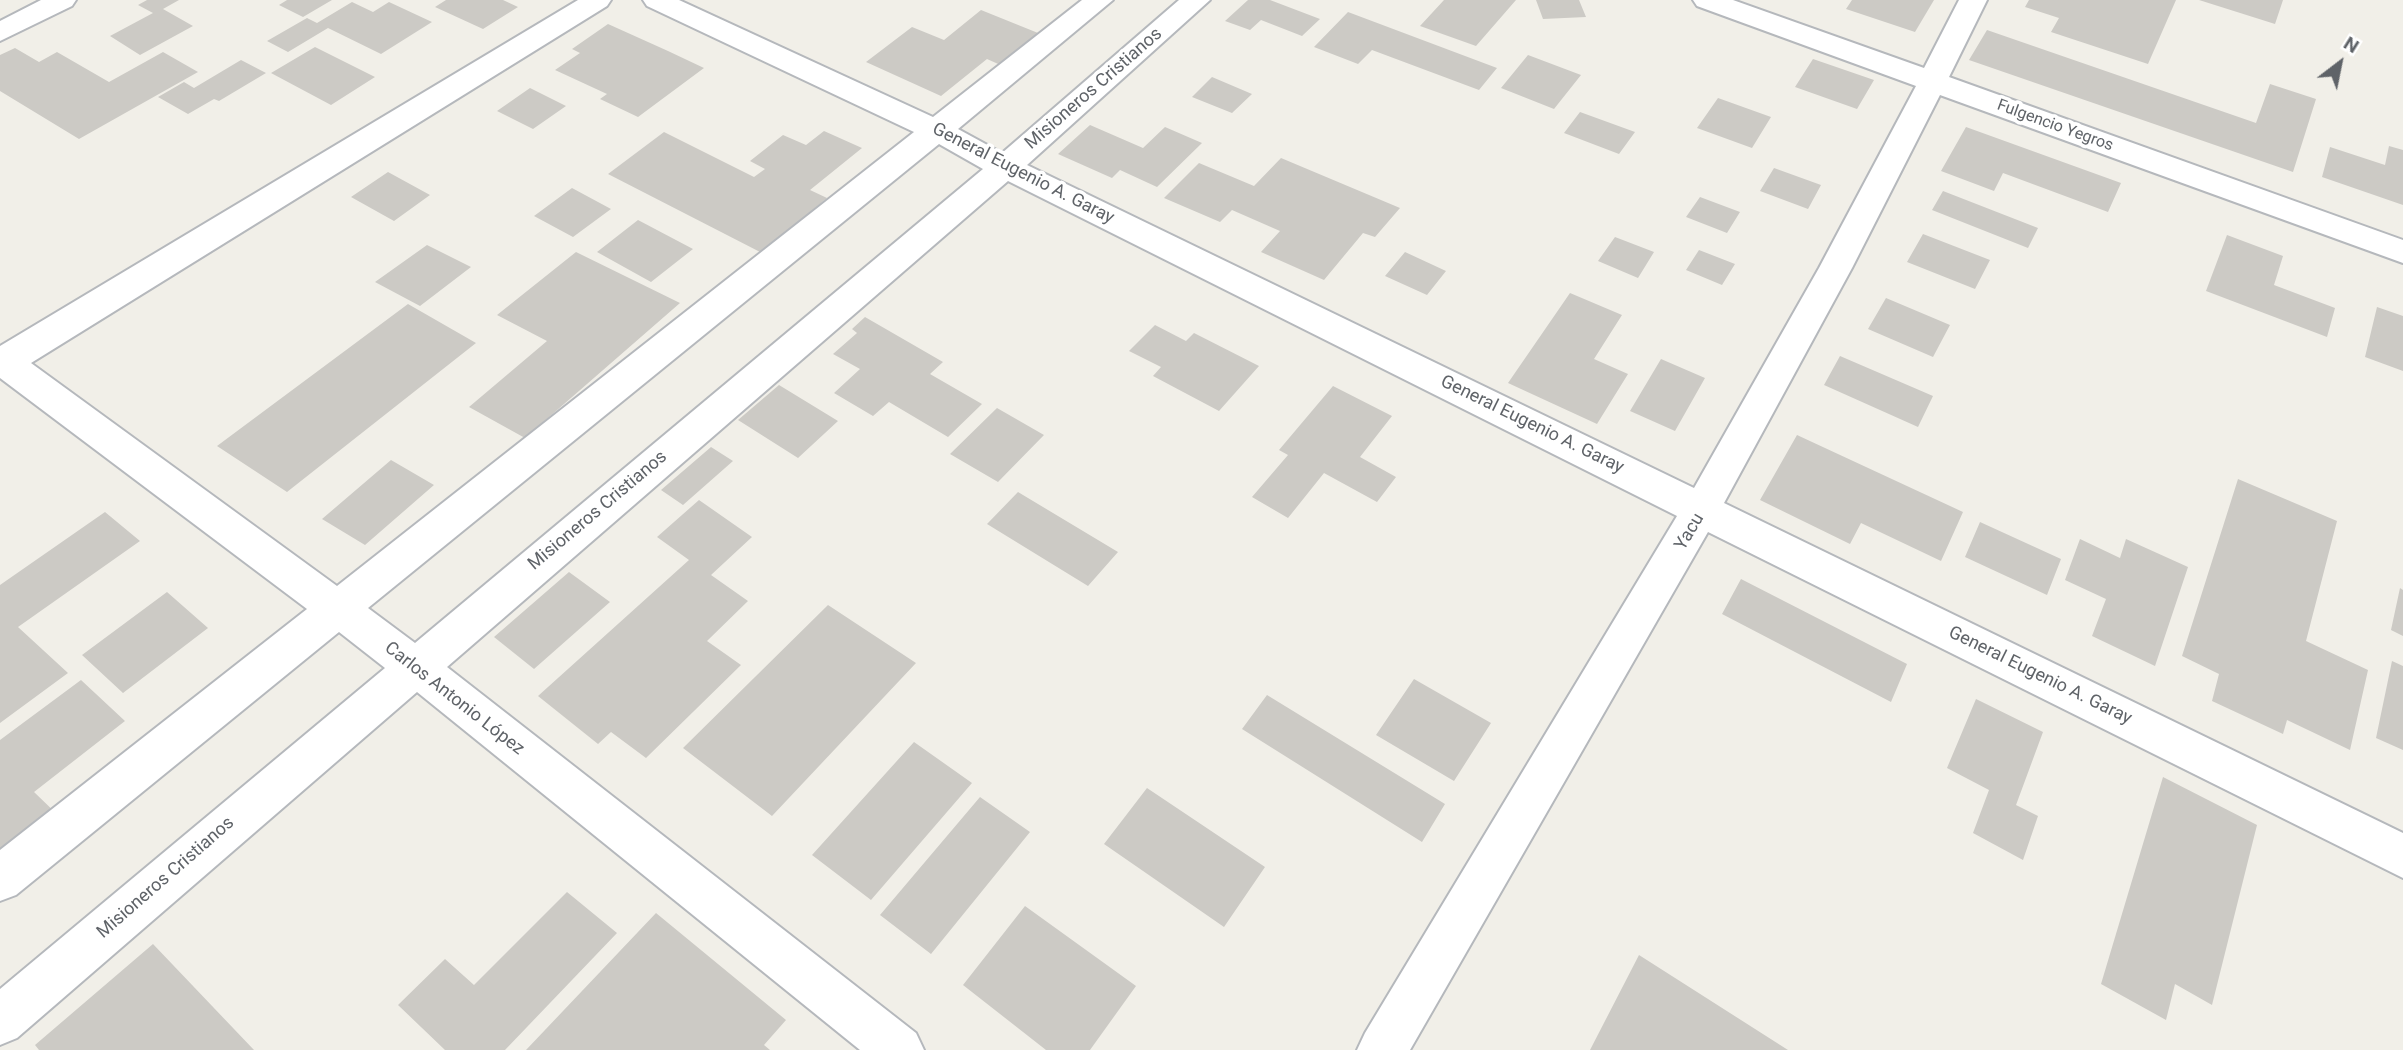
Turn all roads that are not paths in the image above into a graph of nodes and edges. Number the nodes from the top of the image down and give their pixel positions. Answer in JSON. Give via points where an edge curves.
{"nodes":[{"id":1,"x":62,"y":0,"type":"edge"},
{"id":2,"x":597,"y":0,"type":"edge"},
{"id":3,"x":657,"y":0,"type":"edge"},
{"id":4,"x":1099,"y":0,"type":"edge"},
{"id":5,"x":1196,"y":0,"type":"edge"},
{"id":6,"x":1707,"y":0,"type":"edge"},
{"id":7,"x":1973,"y":0,"type":"edge"},
{"id":8,"x":0,"y":32,"type":"edge"},
{"id":9,"x":1933,"y":82,"type":"junction"},
{"id":10,"x":936,"y":130,"type":"junction"},
{"id":11,"x":1005,"y":167,"type":"junction"},
{"id":12,"x":2403,"y":252,"type":"edge"},
{"id":13,"x":1,"y":362,"type":"edge"},
{"id":14,"x":1704,"y":509,"type":"junction"},
{"id":15,"x":336,"y":611,"type":"junction"},
{"id":16,"x":415,"y":666,"type":"junction"},
{"id":17,"x":2403,"y":856,"type":"edge"},
{"id":18,"x":0,"y":879,"type":"edge"},
{"id":19,"x":0,"y":1021,"type":"edge"},
{"id":20,"x":899,"y":1050,"type":"edge"},
{"id":21,"x":1382,"y":1050,"type":"edge"}],
"edges":[{"from":1,"to":8,"type":"street"},
{"from":2,"to":13,"type":"street"},
{"from":3,"to":10,"type":"street","name":"General Eugenio A. Garay"},
{"from":4,"to":10,"type":"street"},
{"from":5,"to":11,"type":"street","name":"Misioneros Cristianos"},
{"from":6,"to":9,"type":"street","name":"Fulgencio Yegros"},
{"from":7,"to":9,"type":"street","name":"Yacu"},
{"from":9,"to":12,"type":"street","name":"Fulgencio Yegros"},
{"from":9,"to":14,"type":"street","name":"Yacu"},
{"from":10,"to":11,"type":"street","name":"General Eugenio A. Garay"},
{"from":10,"to":15,"type":"street"},
{"from":11,"to":14,"type":"street","name":"General Eugenio A. Garay"},
{"from":11,"to":16,"type":"street","name":"Misioneros Cristianos"},
{"from":13,"to":15,"type":"street","name":"Carlos Antonio López"},
{"from":14,"to":17,"type":"street","name":"General Eugenio A. Garay"},
{"from":14,"to":21,"type":"street","name":"Yacu"},
{"from":15,"to":16,"type":"street","name":"Carlos Antonio López"},
{"from":15,"to":18,"type":"street"},
{"from":16,"to":19,"type":"street","name":"Misioneros Cristianos"},
{"from":16,"to":20,"type":"street","name":"Carlos Antonio López"}]}
